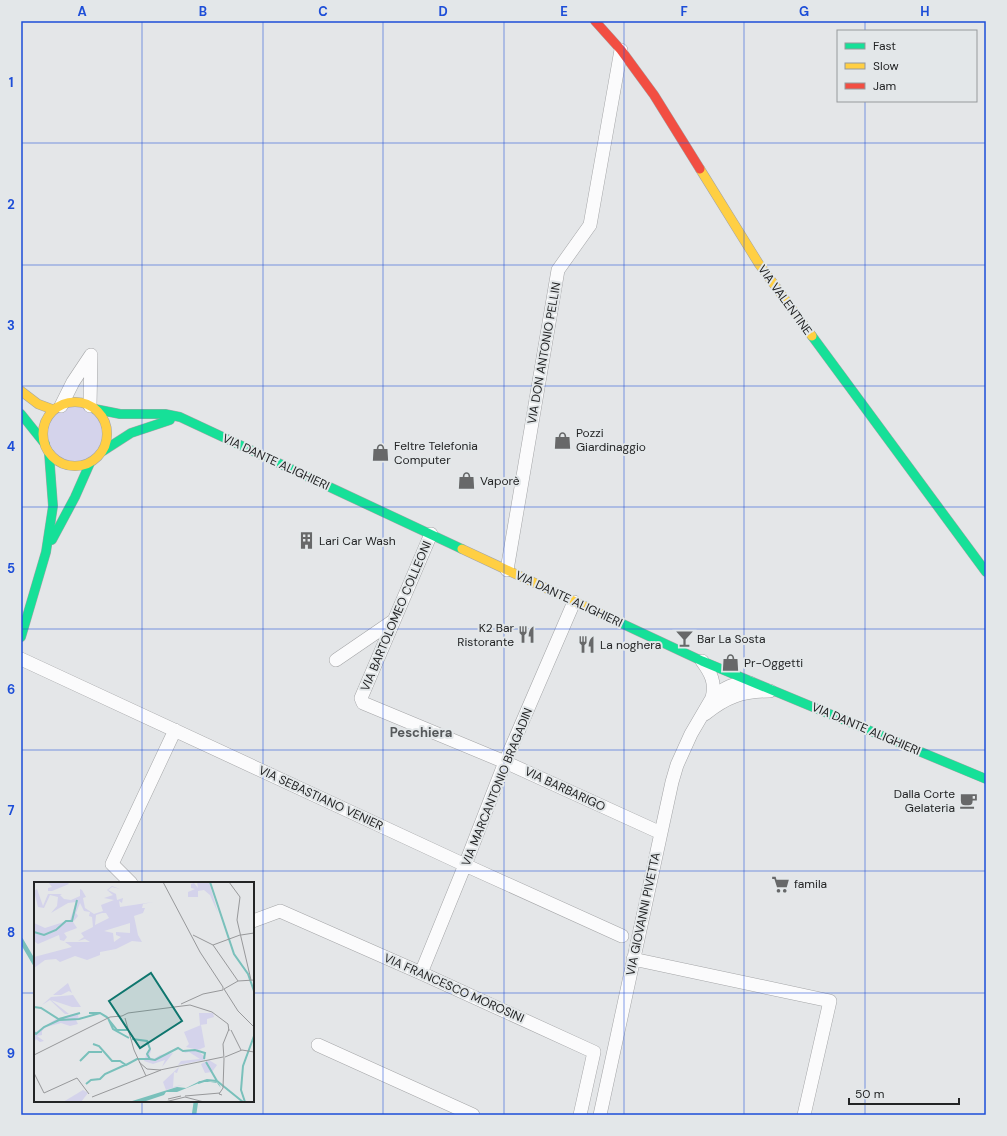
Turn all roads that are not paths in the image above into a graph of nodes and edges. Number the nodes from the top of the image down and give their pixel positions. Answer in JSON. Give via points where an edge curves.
{"nodes":[{"id":1,"x":595,"y":21,"type":"edge"},
{"id":2,"x":621,"y":50,"type":"junction"},
{"id":3,"x":21,"y":391,"type":"edge"},
{"id":4,"x":92,"y":407,"type":"junction"},
{"id":5,"x":57,"y":408,"type":"junction"},
{"id":6,"x":21,"y":414,"type":"edge"},
{"id":7,"x":180,"y":417,"type":"junction"},
{"id":8,"x":47,"y":448,"type":"junction"},
{"id":9,"x":103,"y":451,"type":"junction"},
{"id":10,"x":90,"y":463,"type":"junction"},
{"id":11,"x":431,"y":534,"type":"junction"},
{"id":12,"x":46,"y":552,"type":"junction"},
{"id":13,"x":507,"y":570,"type":"junction"},
{"id":14,"x":986,"y":572,"type":"edge"},
{"id":15,"x":574,"y":602,"type":"junction"},
{"id":16,"x":393,"y":621,"type":"junction"},
{"id":17,"x":21,"y":637,"type":"edge"},
{"id":18,"x":21,"y":658,"type":"edge"},
{"id":19,"x":336,"y":660,"type":"dead end"},
{"id":20,"x":702,"y":661,"type":"junction"},
{"id":21,"x":758,"y":684,"type":"junction"},
{"id":22,"x":776,"y":691,"type":"junction"},
{"id":23,"x":361,"y":698,"type":"joint"},
{"id":24,"x":712,"y":698,"type":"junction"},
{"id":25,"x":701,"y":718,"type":"junction"},
{"id":26,"x":175,"y":730,"type":"junction"},
{"id":27,"x":505,"y":762,"type":"junction"},
{"id":28,"x":986,"y":779,"type":"edge"},
{"id":29,"x":661,"y":833,"type":"junction"},
{"id":30,"x":465,"y":865,"type":"junction"},
{"id":31,"x":130,"y":882,"type":"edge"},
{"id":32,"x":254,"y":921,"type":"edge"},
{"id":33,"x":622,"y":936,"type":"dead end"},
{"id":34,"x":633,"y":959,"type":"junction"},
{"id":35,"x":421,"y":973,"type":"junction"},
{"id":36,"x":318,"y":1045,"type":"dead end"},
{"id":37,"x":474,"y":1115,"type":"edge"},
{"id":38,"x":580,"y":1115,"type":"edge"},
{"id":39,"x":600,"y":1115,"type":"edge"},
{"id":40,"x":804,"y":1115,"type":"edge"}],
"edges":[{"from":1,"to":2,"type":"main road","name":"VIA VALENTINE"},
{"from":2,"to":13,"type":"street","name":"VIA DON ANTONIO PELLIN","via":[[590,226],[558,270]]},
{"from":2,"to":14,"type":"main road","name":"VIA VALENTINE","via":[[654,95],[759,264]]},
{"from":3,"to":5,"type":"main road","via":[[38,404]]},
{"from":4,"to":5,"type":"main road","via":[[72,402]]},
{"from":4,"to":5,"type":"street","via":[[91,355]]},
{"from":4,"to":7,"type":"main road","name":"VIA DANTE ALIGHIERI","via":[[120,414],[165,414]]},
{"from":4,"to":9,"type":"main road","via":[[105,421],[107,428]]},
{"from":5,"to":8,"type":"main road","via":[[48,417],[44,426],[43,435]]},
{"from":6,"to":8,"type":"main road"},
{"from":7,"to":9,"type":"main road","via":[[131,433]]},
{"from":7,"to":11,"type":"main road","name":"VIA DANTE ALIGHIERI"},
{"from":8,"to":10,"type":"main road","via":[[55,460],[63,464],[72,467]]},
{"from":8,"to":12,"type":"main road","via":[[53,506]]},
{"from":9,"to":10,"type":"main road"},
{"from":10,"to":12,"type":"main road","via":[[76,497]]},
{"from":11,"to":13,"type":"main road","name":"VIA DANTE ALIGHIERI"},
{"from":11,"to":16,"type":"street","name":"VIA BARTOLOMEO COLLEONI"},
{"from":12,"to":17,"type":"main road"},
{"from":13,"to":15,"type":"main road","name":"VIA DANTE ALIGHIERI"},
{"from":15,"to":20,"type":"main road","name":"VIA DANTE ALIGHIERI"},
{"from":15,"to":27,"type":"street","name":"VIA MARCANTONIO BRAGADIN"},
{"from":16,"to":19,"type":"street"},
{"from":16,"to":23,"type":"street","name":"VIA BARTOLOMEO COLLEONI"},
{"from":18,"to":26,"type":"street","name":"VIA SEBASTIANO VENIER"},
{"from":20,"to":21,"type":"main road","name":"VIA DANTE ALIGHIERI"},
{"from":20,"to":24,"type":"street","name":"VIA GIOVANNI PIVETTA","via":[[713,679]]},
{"from":21,"to":22,"type":"main road","name":"VIA DANTE ALIGHIERI"},
{"from":21,"to":24,"type":"street","via":[[736,683],[721,690]]},
{"from":22,"to":25,"type":"street","name":"VIA GIOVANNI PIVETTA","via":[[746,693],[730,698]]},
{"from":22,"to":28,"type":"main road","name":"VIA DANTE ALIGHIERI"},
{"from":23,"to":27,"type":"street","name":"VIA BARBARIGO","via":[[363,703]]},
{"from":24,"to":25,"type":"street","name":"VIA GIOVANNI PIVETTA"},
{"from":25,"to":29,"type":"street","name":"VIA GIOVANNI PIVETTA","via":[[677,765]]},
{"from":26,"to":30,"type":"street","name":"VIA SEBASTIANO VENIER"},
{"from":26,"to":31,"type":"street","via":[[112,864]]},
{"from":27,"to":29,"type":"street","name":"VIA BARBARIGO"},
{"from":27,"to":30,"type":"street","name":"VIA MARCANTONIO BRAGADIN"},
{"from":29,"to":34,"type":"street","name":"VIA GIOVANNI PIVETTA"},
{"from":30,"to":33,"type":"street","name":"VIA SEBASTIANO VENIER"},
{"from":30,"to":35,"type":"street","name":"VIA MARCANTONIO BRAGADIN"},
{"from":32,"to":35,"type":"street","name":"VIA FRANCESCO MOROSINI","via":[[280,911]]},
{"from":34,"to":39,"type":"street","name":"VIA GIOVANNI PIVETTA"},
{"from":34,"to":40,"type":"street","via":[[830,1001]]},
{"from":35,"to":38,"type":"street","name":"VIA FRANCESCO MOROSINI","via":[[594,1052]]},
{"from":36,"to":37,"type":"street"}]}
